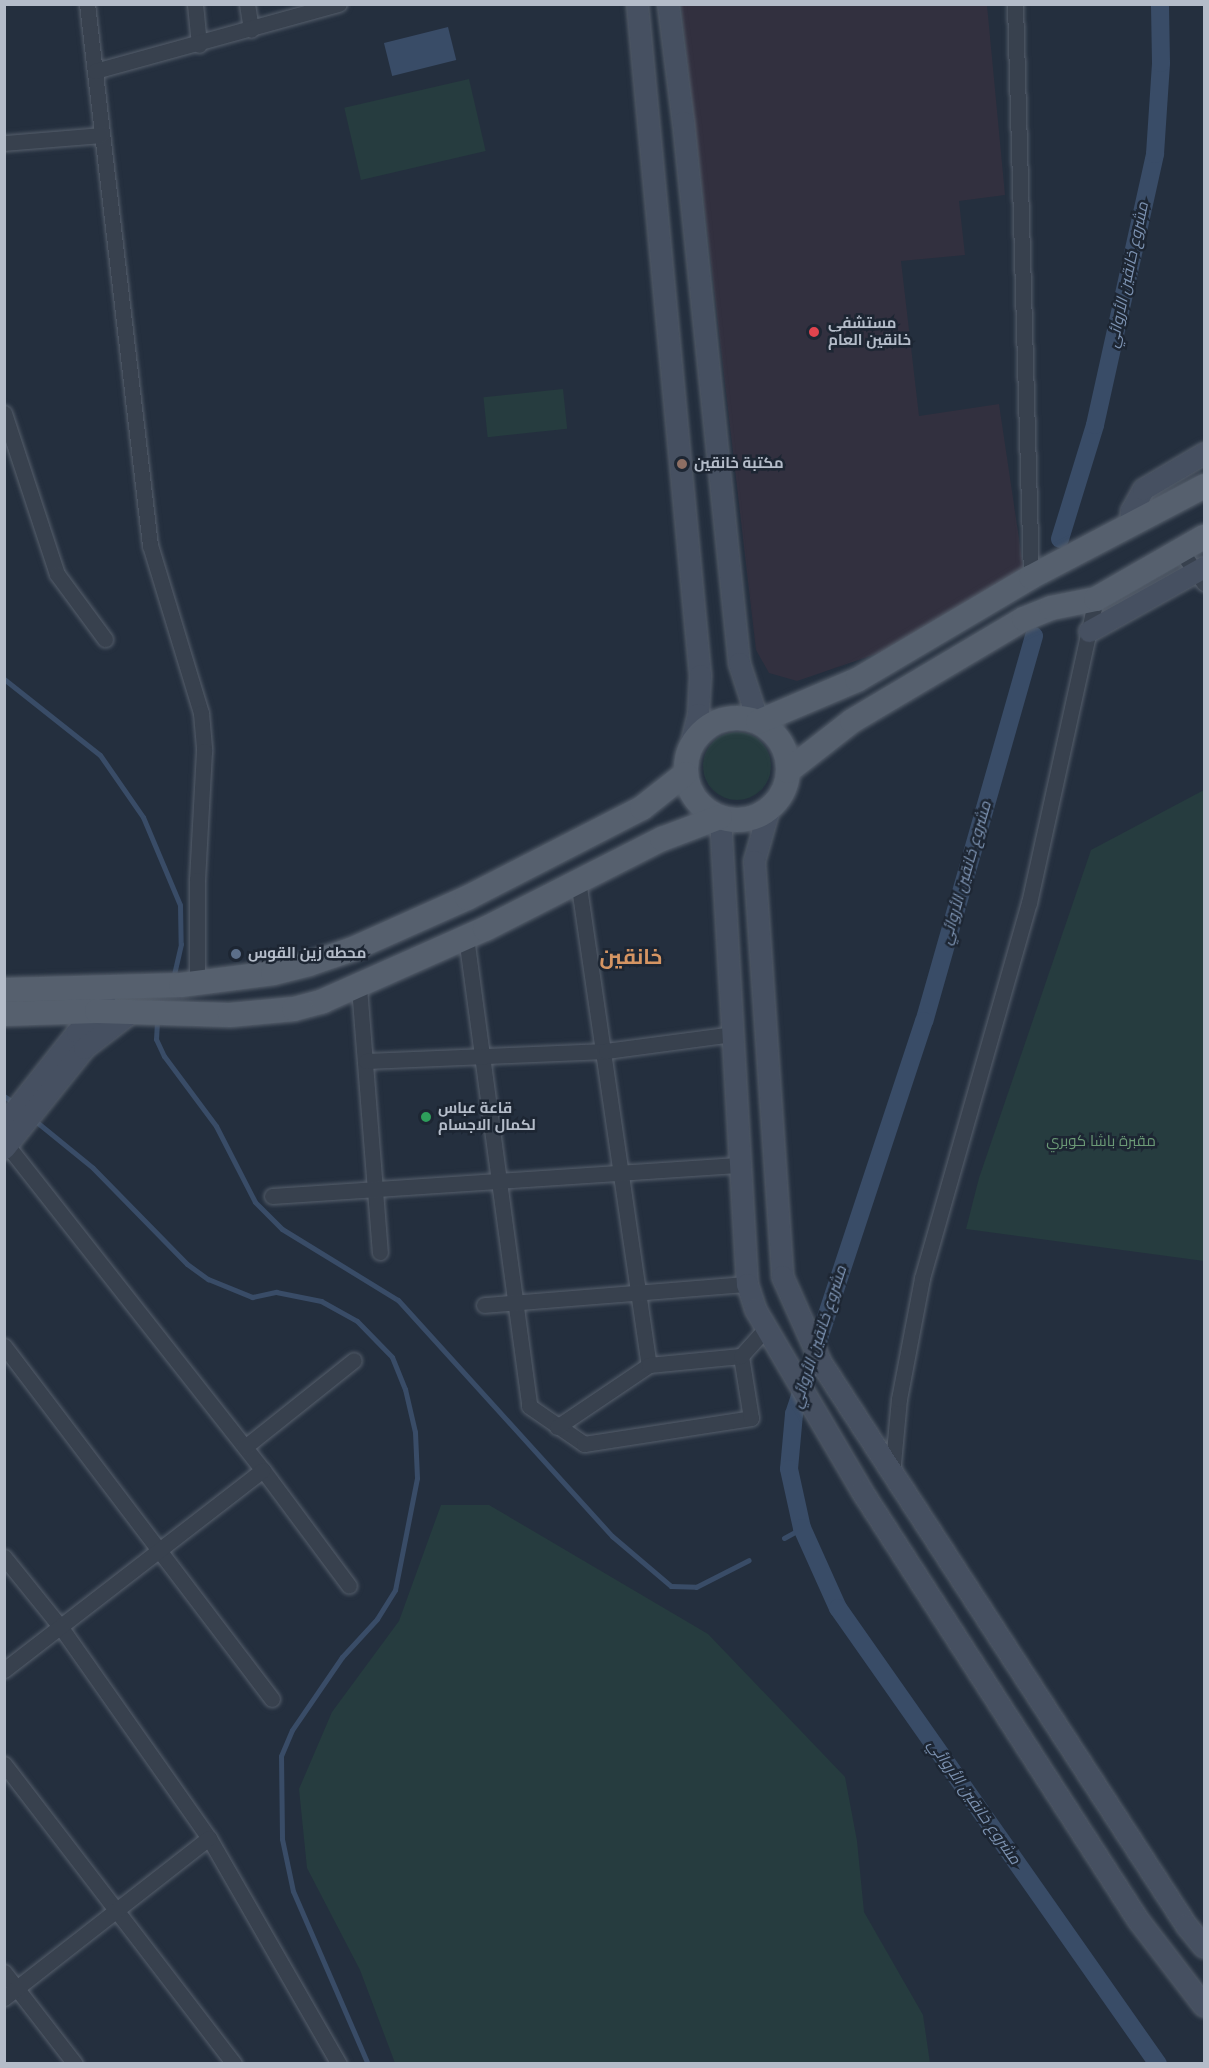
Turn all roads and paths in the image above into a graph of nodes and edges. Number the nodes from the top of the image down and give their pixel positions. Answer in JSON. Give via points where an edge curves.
{"nodes":[{"id":1,"x":87,"y":4,"type":"edge"},
{"id":2,"x":195,"y":4,"type":"edge"},
{"id":3,"x":247,"y":4,"type":"edge"},
{"id":4,"x":339,"y":4,"type":"edge"},
{"id":5,"x":637,"y":4,"type":"edge"},
{"id":6,"x":668,"y":4,"type":"edge"},
{"id":7,"x":1015,"y":4,"type":"edge"},
{"id":8,"x":250,"y":30,"type":"junction"},
{"id":9,"x":199,"y":45,"type":"junction"},
{"id":10,"x":95,"y":71,"type":"junction"},
{"id":11,"x":102,"y":135,"type":"junction"},
{"id":12,"x":4,"y":143,"type":"edge"},
{"id":13,"x":4,"y":413,"type":"edge"},
{"id":14,"x":1204,"y":453,"type":"edge"},
{"id":15,"x":1204,"y":486,"type":"edge"},
{"id":16,"x":1131,"y":524,"type":"junction"},
{"id":17,"x":1204,"y":537,"type":"edge"},
{"id":18,"x":1180,"y":550,"type":"junction"},
{"id":19,"x":1201,"y":575,"type":"edge"},
{"id":20,"x":1031,"y":577,"type":"junction"},
{"id":21,"x":1096,"y":599,"type":"junction"},
{"id":22,"x":1089,"y":632,"type":"junction"},
{"id":23,"x":105,"y":639,"type":"dead end"},
{"id":24,"x":758,"y":722,"type":"junction"},
{"id":25,"x":689,"y":749,"type":"junction"},
{"id":26,"x":788,"y":771,"type":"junction"},
{"id":27,"x":686,"y":774,"type":"junction"},
{"id":28,"x":769,"y":808,"type":"junction"},
{"id":29,"x":720,"y":817,"type":"junction"},
{"id":30,"x":578,"y":880,"type":"junction"},
{"id":31,"x":467,"y":898,"type":"junction"},
{"id":32,"x":476,"y":933,"type":"junction"},
{"id":33,"x":309,"y":964,"type":"junction"},
{"id":34,"x":189,"y":984,"type":"junction"},
{"id":35,"x":120,"y":987,"type":"junction"},
{"id":36,"x":359,"y":987,"type":"junction"},
{"id":37,"x":4,"y":990,"type":"edge"},
{"id":38,"x":323,"y":1001,"type":"junction"},
{"id":39,"x":97,"y":1011,"type":"junction"},
{"id":40,"x":137,"y":1012,"type":"junction"},
{"id":41,"x":4,"y":1014,"type":"edge"},
{"id":42,"x":734,"y":1034,"type":"junction"},
{"id":43,"x":606,"y":1051,"type":"junction"},
{"id":44,"x":485,"y":1059,"type":"junction"},
{"id":45,"x":366,"y":1061,"type":"junction"},
{"id":46,"x":45,"y":1085,"type":"junction"},
{"id":47,"x":7,"y":1139,"type":"edge"},
{"id":48,"x":741,"y":1165,"type":"junction"},
{"id":49,"x":624,"y":1173,"type":"junction"},
{"id":50,"x":500,"y":1181,"type":"junction"},
{"id":51,"x":377,"y":1189,"type":"junction"},
{"id":52,"x":273,"y":1196,"type":"dead end"},
{"id":53,"x":380,"y":1252,"type":"dead end"},
{"id":54,"x":782,"y":1276,"type":"junction"},
{"id":55,"x":747,"y":1284,"type":"junction"},
{"id":56,"x":640,"y":1292,"type":"junction"},
{"id":57,"x":515,"y":1304,"type":"junction"},
{"id":58,"x":484,"y":1305,"type":"dead end"},
{"id":59,"x":766,"y":1328,"type":"junction"},
{"id":60,"x":4,"y":1346,"type":"edge"},
{"id":61,"x":741,"y":1356,"type":"junction"},
{"id":62,"x":354,"y":1360,"type":"dead end"},
{"id":63,"x":649,"y":1365,"type":"junction"},
{"id":64,"x":557,"y":1427,"type":"junction"},
{"id":65,"x":246,"y":1448,"type":"junction"},
{"id":66,"x":263,"y":1470,"type":"junction"},
{"id":67,"x":892,"y":1474,"type":"junction"},
{"id":68,"x":162,"y":1549,"type":"junction"},
{"id":69,"x":4,"y":1557,"type":"edge"},
{"id":70,"x":349,"y":1586,"type":"dead end"},
{"id":71,"x":62,"y":1629,"type":"junction"},
{"id":72,"x":4,"y":1670,"type":"edge"},
{"id":73,"x":272,"y":1699,"type":"dead end"},
{"id":74,"x":4,"y":1764,"type":"edge"},
{"id":75,"x":208,"y":1838,"type":"junction"},
{"id":76,"x":120,"y":1911,"type":"junction"},
{"id":77,"x":1204,"y":1947,"type":"edge"},
{"id":78,"x":4,"y":1972,"type":"edge"},
{"id":79,"x":17,"y":1988,"type":"junction"},
{"id":80,"x":4,"y":1998,"type":"edge"},
{"id":81,"x":1204,"y":2006,"type":"edge"},
{"id":82,"x":75,"y":2064,"type":"edge"},
{"id":83,"x":234,"y":2064,"type":"edge"},
{"id":84,"x":339,"y":2064,"type":"edge"}],
"edges":[{"from":1,"to":10,"type":"street"},
{"from":2,"to":9,"type":"street"},
{"from":3,"to":8,"type":"street"},
{"from":4,"to":8,"type":"street"},
{"from":5,"to":25,"type":"main road","via":[[700,675],[698,714]]},
{"from":6,"to":24,"type":"main road","via":[[684,122],[739,663]]},
{"from":7,"to":20,"type":"street"},
{"from":8,"to":9,"type":"street"},
{"from":9,"to":10,"type":"street"},
{"from":10,"to":11,"type":"street"},
{"from":11,"to":12,"type":"street"},
{"from":11,"to":34,"type":"street","via":[[150,545],[201,713],[204,751]]},
{"from":13,"to":23,"type":"street","via":[[57,574]]},
{"from":14,"to":16,"type":"main road","via":[[1143,489],[1133,505]]},
{"from":15,"to":16,"type":"main road"},
{"from":16,"to":20,"type":"main road"},
{"from":17,"to":18,"type":"main road"},
{"from":18,"to":19,"type":"street"},
{"from":18,"to":21,"type":"main road"},
{"from":19,"to":22,"type":"main road"},
{"from":20,"to":24,"type":"main road","via":[[857,680]]},
{"from":21,"to":22,"type":"street"},
{"from":21,"to":26,"type":"main road","via":[[1051,608],[1024,619],[852,721]]},
{"from":22,"to":67,"type":"street","via":[[1029,903],[922,1278],[899,1399]]},
{"from":24,"to":25,"type":"main road","via":[[726,718],[698,735]]},
{"from":24,"to":26,"type":"main road","via":[[781,742]]},
{"from":25,"to":27,"type":"main road"},
{"from":26,"to":28,"type":"main road","via":[[779,798]]},
{"from":27,"to":29,"type":"main road","via":[[696,801]]},
{"from":27,"to":31,"type":"main road","via":[[642,808]]},
{"from":28,"to":29,"type":"main road","via":[[754,817]]},
{"from":28,"to":54,"type":"main road","via":[[754,861]]},
{"from":29,"to":30,"type":"main road","via":[[663,839]]},
{"from":29,"to":42,"type":"main road"},
{"from":30,"to":32,"type":"main road"},
{"from":30,"to":43,"type":"street"},
{"from":31,"to":32,"type":"main road"},
{"from":31,"to":33,"type":"main road"},
{"from":32,"to":36,"type":"main road"},
{"from":32,"to":44,"type":"street"},
{"from":33,"to":34,"type":"main road"},
{"from":33,"to":38,"type":"main road"},
{"from":34,"to":35,"type":"main road"},
{"from":35,"to":37,"type":"main road"},
{"from":35,"to":39,"type":"main road"},
{"from":36,"to":38,"type":"main road"},
{"from":36,"to":45,"type":"street"},
{"from":38,"to":40,"type":"main road","via":[[266,1013]]},
{"from":39,"to":40,"type":"main road"},
{"from":39,"to":41,"type":"main road"},
{"from":39,"to":46,"type":"main road"},
{"from":40,"to":46,"type":"main road","via":[[95,1037]]},
{"from":42,"to":43,"type":"street"},
{"from":42,"to":48,"type":"main road"},
{"from":43,"to":44,"type":"street"},
{"from":43,"to":49,"type":"street"},
{"from":44,"to":45,"type":"street"},
{"from":44,"to":50,"type":"street"},
{"from":45,"to":51,"type":"street"},
{"from":46,"to":47,"type":"main road"},
{"from":47,"to":65,"type":"street"},
{"from":48,"to":49,"type":"street"},
{"from":48,"to":55,"type":"main road"},
{"from":49,"to":50,"type":"street"},
{"from":49,"to":56,"type":"street"},
{"from":50,"to":51,"type":"street"},
{"from":50,"to":57,"type":"street"},
{"from":51,"to":52,"type":"street"},
{"from":51,"to":53,"type":"street"},
{"from":54,"to":55,"type":"main road"},
{"from":54,"to":67,"type":"main road","via":[[821,1363]]},
{"from":55,"to":56,"type":"street"},
{"from":55,"to":59,"type":"main road"},
{"from":56,"to":57,"type":"street"},
{"from":56,"to":63,"type":"street"},
{"from":57,"to":58,"type":"street"},
{"from":57,"to":64,"type":"street","via":[[530,1406]]},
{"from":59,"to":61,"type":"street"},
{"from":59,"to":81,"type":"main road","via":[[809,1403],[1138,1920]]},
{"from":60,"to":68,"type":"street"},
{"from":61,"to":63,"type":"street"},
{"from":61,"to":64,"type":"street","via":[[751,1418],[584,1444]]},
{"from":62,"to":65,"type":"street"},
{"from":63,"to":64,"type":"street"},
{"from":65,"to":66,"type":"street"},
{"from":66,"to":68,"type":"street"},
{"from":66,"to":70,"type":"street"},
{"from":67,"to":77,"type":"main road"},
{"from":68,"to":71,"type":"street"},
{"from":68,"to":73,"type":"street"},
{"from":69,"to":71,"type":"street"},
{"from":71,"to":72,"type":"street"},
{"from":71,"to":75,"type":"street"},
{"from":74,"to":76,"type":"street"},
{"from":75,"to":76,"type":"street"},
{"from":75,"to":84,"type":"street"},
{"from":76,"to":79,"type":"street"},
{"from":76,"to":83,"type":"street"},
{"from":78,"to":79,"type":"street"},
{"from":79,"to":80,"type":"street"},
{"from":79,"to":82,"type":"street"}]}
